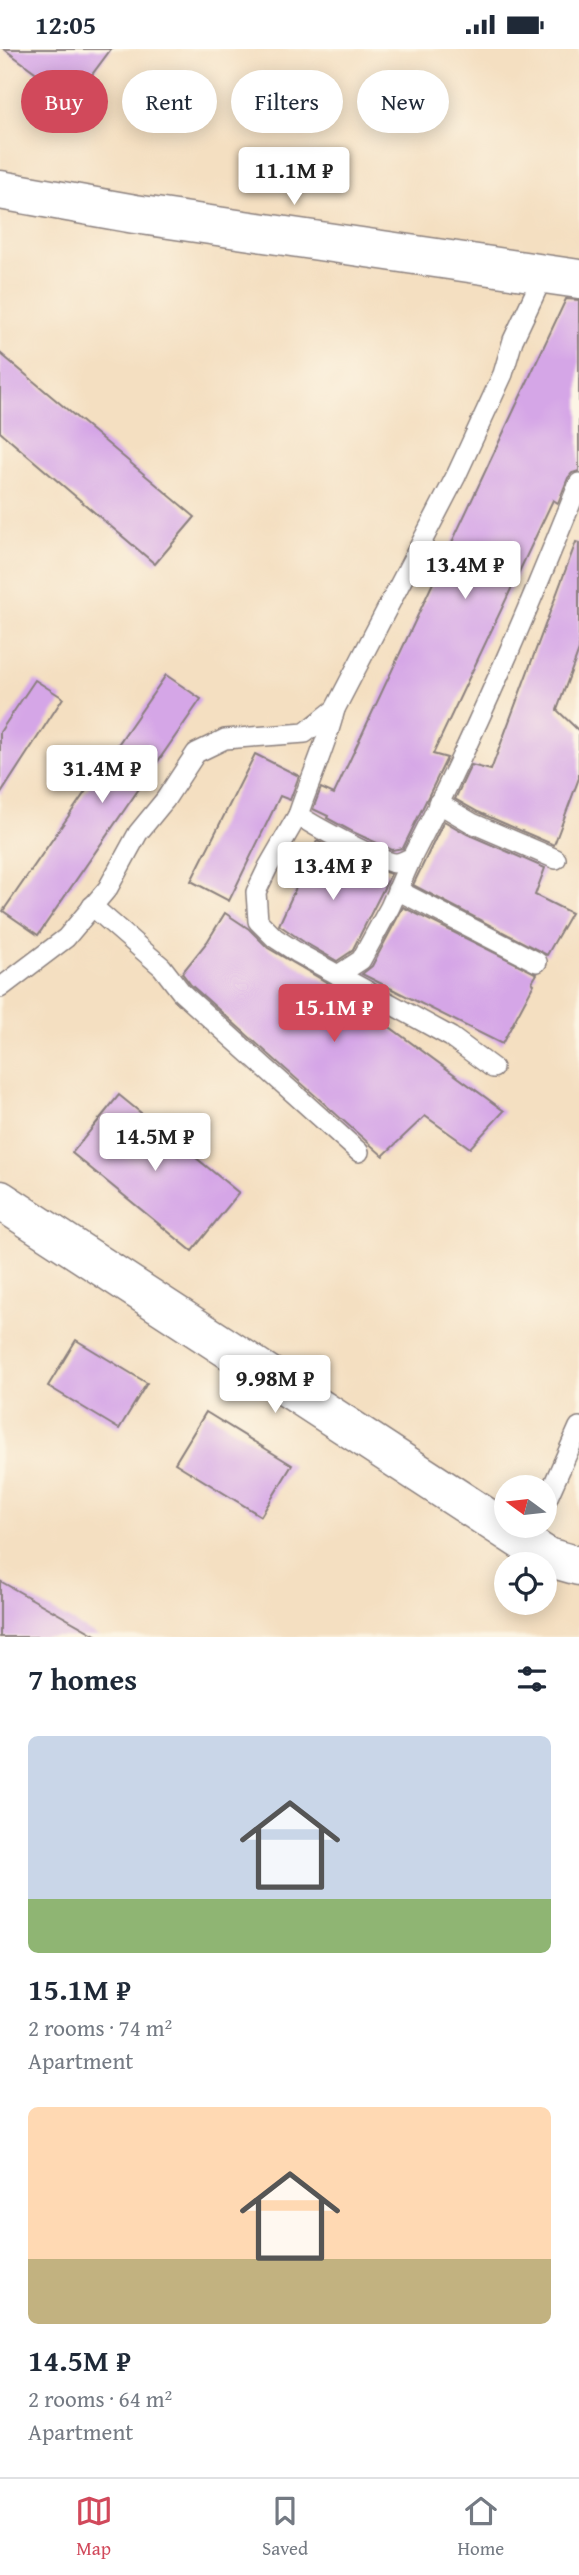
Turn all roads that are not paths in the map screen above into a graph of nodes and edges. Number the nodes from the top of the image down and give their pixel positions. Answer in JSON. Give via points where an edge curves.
{"nodes":[{"id":1,"x":0,"y":190,"type":"edge"},
{"id":2,"x":562,"y":276,"type":"edge"},
{"id":3,"x":579,"y":483,"type":"edge"},
{"id":4,"x":335,"y":709,"type":"junction"},
{"id":5,"x":438,"y":803,"type":"junction"},
{"id":6,"x":298,"y":815,"type":"junction"},
{"id":7,"x":412,"y":857,"type":"junction"},
{"id":8,"x":556,"y":859,"type":"dead end"},
{"id":9,"x":397,"y":890,"type":"junction"},
{"id":10,"x":92,"y":906,"type":"junction"},
{"id":11,"x":537,"y":962,"type":"dead end"},
{"id":12,"x":338,"y":975,"type":"junction"},
{"id":13,"x":0,"y":988,"type":"edge"},
{"id":14,"x":493,"y":1068,"type":"dead end"},
{"id":15,"x":359,"y":1153,"type":"dead end"},
{"id":16,"x":0,"y":1201,"type":"edge"},
{"id":17,"x":579,"y":1427,"type":"edge"},
{"id":18,"x":557,"y":1477,"type":"edge"},
{"id":19,"x":494,"y":1511,"type":"edge"},
{"id":20,"x":534,"y":1538,"type":"edge"},
{"id":21,"x":579,"y":1566,"type":"edge"}],
"edges":[{"from":1,"to":2,"type":"street"},
{"from":2,"to":4,"type":"lane","via":[[513,339],[503,374],[451,487]]},
{"from":3,"to":5,"type":"lane","via":[[480,720]]},
{"from":4,"to":6,"type":"lane"},
{"from":4,"to":10,"type":"lane","via":[[305,733],[225,739],[196,753]]},
{"from":5,"to":7,"type":"lane"},
{"from":5,"to":8,"type":"lane"},
{"from":6,"to":7,"type":"lane","via":[[386,860],[396,863]]},
{"from":6,"to":12,"type":"lane","via":[[256,892],[258,921],[275,938]]},
{"from":7,"to":9,"type":"lane"},
{"from":9,"to":11,"type":"lane"},
{"from":9,"to":12,"type":"lane","via":[[361,960]]},
{"from":10,"to":13,"type":"lane","via":[[66,938]]},
{"from":10,"to":15,"type":"lane"},
{"from":12,"to":14,"type":"lane","via":[[451,1037]]},
{"from":16,"to":19,"type":"street"},
{"from":17,"to":18,"type":"lane"},
{"from":20,"to":21,"type":"street","via":[[547,1557]]}]}
